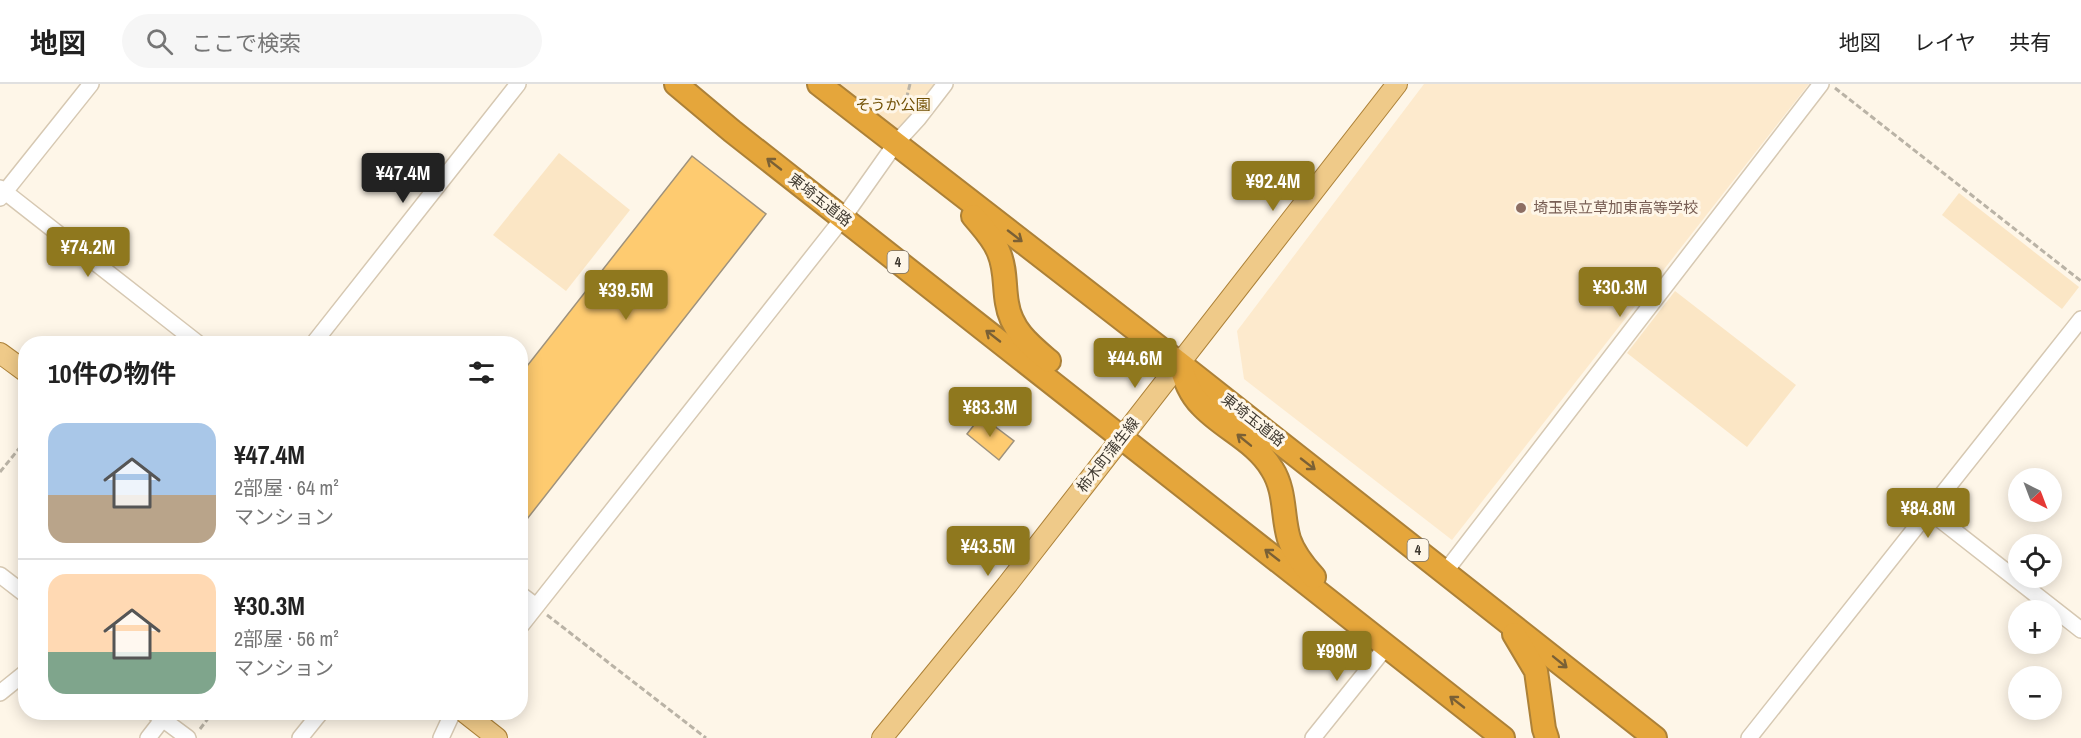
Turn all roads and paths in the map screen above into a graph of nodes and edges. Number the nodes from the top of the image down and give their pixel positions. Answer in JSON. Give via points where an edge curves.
{"nodes":[{"id":1,"x":91,"y":84,"type":"edge"},
{"id":2,"x":518,"y":84,"type":"edge"},
{"id":3,"x":676,"y":84,"type":"edge"},
{"id":4,"x":819,"y":84,"type":"edge"},
{"id":5,"x":945,"y":84,"type":"edge"},
{"id":6,"x":1397,"y":84,"type":"edge"},
{"id":7,"x":1821,"y":84,"type":"edge"},
{"id":8,"x":1830,"y":84,"type":"edge"},
{"id":9,"x":896,"y":143,"type":"junction"},
{"id":10,"x":950,"y":186,"type":"junction"},
{"id":11,"x":2,"y":193,"type":"edge"},
{"id":12,"x":843,"y":218,"type":"junction"},
{"id":13,"x":2081,"y":281,"type":"edge"},
{"id":14,"x":2081,"y":319,"type":"edge"},
{"id":15,"x":189,"y":336,"type":"edge"},
{"id":16,"x":320,"y":336,"type":"edge"},
{"id":17,"x":0,"y":352,"type":"edge"},
{"id":18,"x":1179,"y":363,"type":"junction"},
{"id":19,"x":18,"y":366,"type":"edge"},
{"id":20,"x":1121,"y":438,"type":"junction"},
{"id":21,"x":18,"y":450,"type":"edge"},
{"id":22,"x":0,"y":472,"type":"edge"},
{"id":23,"x":1929,"y":511,"type":"junction"},
{"id":24,"x":1445,"y":572,"type":"junction"},
{"id":25,"x":0,"y":576,"type":"edge"},
{"id":26,"x":18,"y":589,"type":"edge"},
{"id":27,"x":528,"y":600,"type":"edge"},
{"id":28,"x":537,"y":606,"type":"junction"},
{"id":29,"x":1345,"y":612,"type":"junction"},
{"id":30,"x":1495,"y":612,"type":"junction"},
{"id":31,"x":528,"y":617,"type":"edge"},
{"id":32,"x":2081,"y":630,"type":"edge"},
{"id":33,"x":1386,"y":647,"type":"junction"},
{"id":34,"x":18,"y":678,"type":"edge"},
{"id":35,"x":0,"y":693,"type":"edge"},
{"id":36,"x":156,"y":720,"type":"edge"},
{"id":37,"x":164,"y":720,"type":"edge"},
{"id":38,"x":206,"y":720,"type":"edge"},
{"id":39,"x":315,"y":720,"type":"edge"},
{"id":40,"x":449,"y":720,"type":"edge"},
{"id":41,"x":474,"y":720,"type":"edge"},
{"id":42,"x":191,"y":737,"type":"edge"},
{"id":43,"x":148,"y":738,"type":"edge"},
{"id":44,"x":300,"y":738,"type":"edge"},
{"id":45,"x":441,"y":738,"type":"edge"},
{"id":46,"x":497,"y":738,"type":"edge"},
{"id":47,"x":706,"y":738,"type":"edge"},
{"id":48,"x":882,"y":738,"type":"edge"},
{"id":49,"x":1313,"y":738,"type":"edge"},
{"id":50,"x":1503,"y":738,"type":"edge"},
{"id":51,"x":1547,"y":738,"type":"edge"},
{"id":52,"x":1655,"y":738,"type":"edge"},
{"id":53,"x":1749,"y":738,"type":"edge"}],
"edges":[{"from":1,"to":11,"type":"street"},
{"from":2,"to":16,"type":"street"},
{"from":12,"to":3,"type":"highway","name":"東埼玉道路","number":"4","one_way":true},
{"from":4,"to":9,"type":"highway","name":"東埼玉道路","number":"4"},
{"from":5,"to":9,"type":"street"},
{"from":6,"to":18,"type":"main road","name":"柿木町蒲生線"},
{"from":7,"to":24,"type":"street"},
{"from":8,"to":13,"type":"path"},
{"from":9,"to":10,"type":"highway","name":"東埼玉道路","number":"4"},
{"from":9,"to":12,"type":"street"},
{"from":10,"to":18,"type":"highway","name":"東埼玉道路","number":"4","one_way":true},
{"from":10,"to":20,"type":"highway","number":"4","via":[[997,248],[1004,269],[1007,304],[1019,334],[1095,398],[1109,414]]},
{"from":11,"to":15,"type":"street"},
{"from":20,"to":12,"type":"highway","name":"東埼玉道路","number":"4","one_way":true},
{"from":12,"to":28,"type":"street"},
{"from":14,"to":23,"type":"street"},
{"from":17,"to":19,"type":"main road"},
{"from":18,"to":20,"type":"main road","name":"柿木町蒲生線"},
{"from":18,"to":24,"type":"highway","name":"東埼玉道路","number":"4","one_way":true},
{"from":29,"to":18,"type":"highway","number":"4","one_way":true,"via":[[1295,553],[1279,482],[1272,468],[1260,453],[1200,405],[1188,389]]},
{"from":29,"to":20,"type":"highway","name":"東埼玉道路","number":"4","one_way":true},
{"from":20,"to":48,"type":"main road","name":"柿木町蒲生線"},
{"from":21,"to":22,"type":"path"},
{"from":23,"to":32,"type":"street"},
{"from":23,"to":53,"type":"street"},
{"from":24,"to":30,"type":"highway","name":"東埼玉道路","number":"4"},
{"from":25,"to":26,"type":"street"},
{"from":27,"to":28,"type":"street"},
{"from":28,"to":31,"type":"street"},
{"from":28,"to":47,"type":"path"},
{"from":29,"to":33,"type":"highway","name":"東埼玉道路","number":"4"},
{"from":30,"to":51,"type":"highway","number":"4","via":[[1515,634],[1536,671]]},
{"from":30,"to":52,"type":"highway","name":"東埼玉道路","number":"4","one_way":true},
{"from":33,"to":49,"type":"street"},
{"from":50,"to":33,"type":"highway","name":"東埼玉道路","number":"4","one_way":true},
{"from":34,"to":35,"type":"street"},
{"from":36,"to":43,"type":"street"},
{"from":37,"to":42,"type":"street"},
{"from":38,"to":42,"type":"path"},
{"from":39,"to":44,"type":"street"},
{"from":40,"to":45,"type":"street"},
{"from":41,"to":46,"type":"main road"}]}
